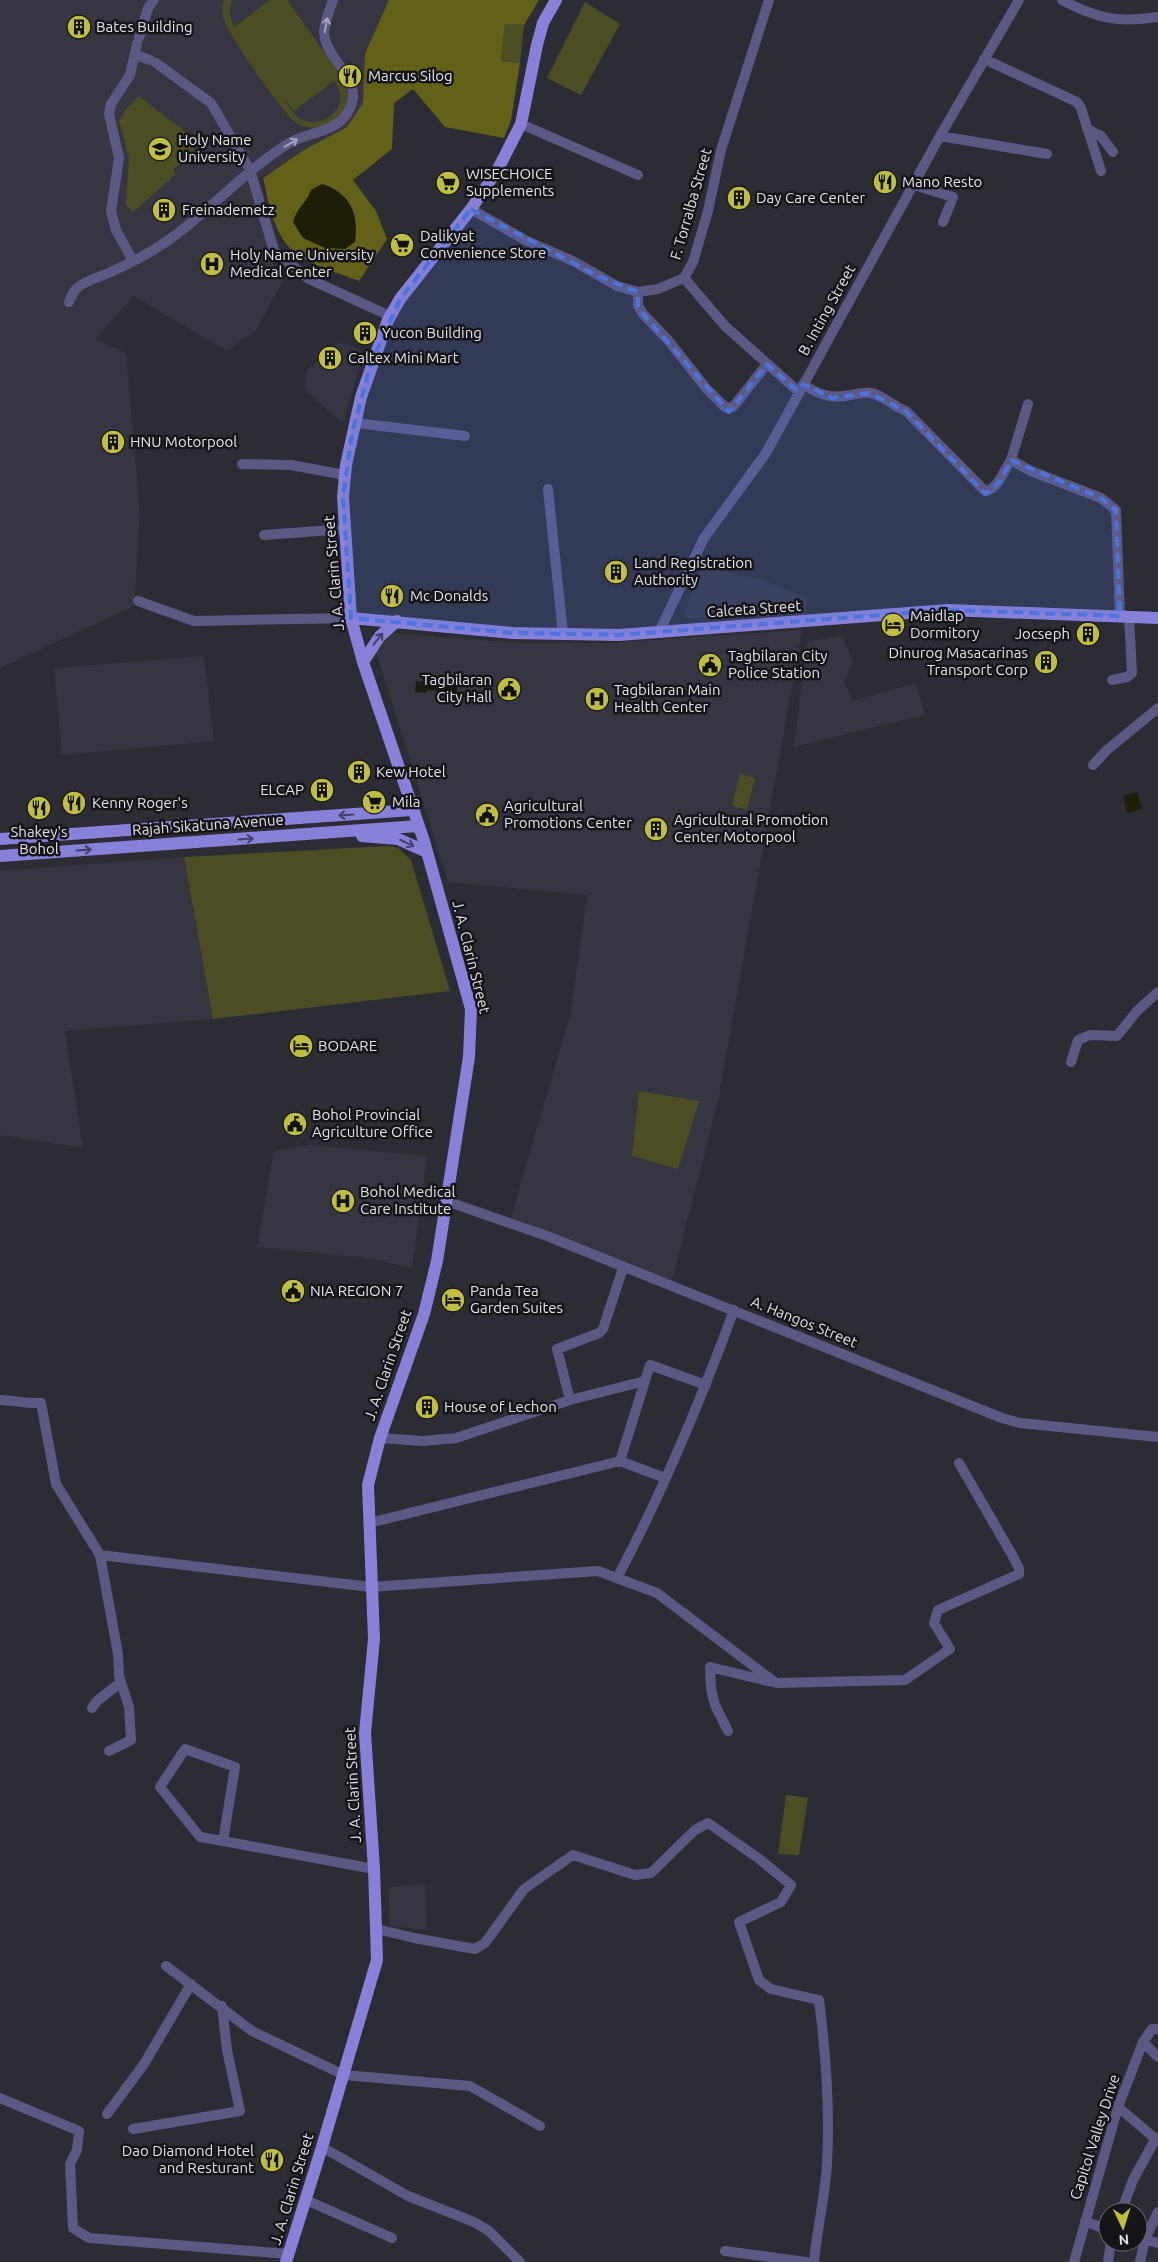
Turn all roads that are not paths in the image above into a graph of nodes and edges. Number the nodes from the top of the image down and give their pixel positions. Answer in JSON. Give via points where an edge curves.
{"nodes":[{"id":1,"x":154,"y":0,"type":"edge"},
{"id":2,"x":333,"y":0,"type":"edge"},
{"id":3,"x":556,"y":0,"type":"edge"},
{"id":4,"x":769,"y":0,"type":"edge"},
{"id":5,"x":1019,"y":0,"type":"edge"},
{"id":6,"x":1062,"y":0,"type":"edge"},
{"id":7,"x":1158,"y":17,"type":"edge"},
{"id":8,"x":136,"y":55,"type":"junction"},
{"id":9,"x":984,"y":59,"type":"junction"},
{"id":10,"x":521,"y":124,"type":"junction"},
{"id":11,"x":1087,"y":129,"type":"junction"},
{"id":12,"x":940,"y":136,"type":"junction"},
{"id":13,"x":1096,"y":152,"type":"junction"},
{"id":14,"x":1047,"y":154,"type":"dead end"},
{"id":15,"x":250,"y":170,"type":"junction"},
{"id":16,"x":1101,"y":171,"type":"dead end"},
{"id":17,"x":638,"y":175,"type":"dead end"},
{"id":18,"x":914,"y":185,"type":"junction"},
{"id":19,"x":471,"y":209,"type":"junction"},
{"id":20,"x":944,"y":222,"type":"dead end"},
{"id":21,"x":133,"y":261,"type":"junction"},
{"id":22,"x":684,"y":278,"type":"junction"},
{"id":23,"x":638,"y":292,"type":"junction"},
{"id":24,"x":69,"y":302,"type":"dead end"},
{"id":25,"x":390,"y":316,"type":"junction"},
{"id":26,"x":767,"y":364,"type":"junction"},
{"id":27,"x":800,"y":388,"type":"junction"},
{"id":28,"x":1028,"y":404,"type":"dead end"},
{"id":29,"x":356,"y":423,"type":"junction"},
{"id":30,"x":465,"y":436,"type":"dead end"},
{"id":31,"x":1011,"y":460,"type":"junction"},
{"id":32,"x":242,"y":464,"type":"dead end"},
{"id":33,"x":345,"y":475,"type":"junction"},
{"id":34,"x":548,"y":489,"type":"dead end"},
{"id":35,"x":346,"y":529,"type":"junction"},
{"id":36,"x":264,"y":535,"type":"dead end"},
{"id":37,"x":138,"y":601,"type":"dead end"},
{"id":38,"x":1124,"y":616,"type":"junction"},
{"id":39,"x":352,"y":618,"type":"junction"},
{"id":40,"x":1158,"y":618,"type":"edge"},
{"id":41,"x":397,"y":621,"type":"junction"},
{"id":42,"x":659,"y":632,"type":"junction"},
{"id":43,"x":563,"y":634,"type":"junction"},
{"id":44,"x":363,"y":662,"type":"junction"},
{"id":45,"x":1112,"y":680,"type":"dead end"},
{"id":46,"x":1158,"y":708,"type":"edge"},
{"id":47,"x":1093,"y":765,"type":"dead end"},
{"id":48,"x":412,"y":810,"type":"junction"},
{"id":49,"x":187,"y":826,"type":"junction"},
{"id":50,"x":418,"y":826,"type":"junction"},
{"id":51,"x":351,"y":831,"type":"junction"},
{"id":52,"x":0,"y":839,"type":"edge"},
{"id":53,"x":190,"y":843,"type":"junction"},
{"id":54,"x":427,"y":852,"type":"junction"},
{"id":55,"x":0,"y":856,"type":"edge"},
{"id":56,"x":1158,"y":992,"type":"edge"},
{"id":57,"x":1070,"y":1062,"type":"dead end"},
{"id":58,"x":446,"y":1201,"type":"junction"},
{"id":59,"x":622,"y":1268,"type":"junction"},
{"id":60,"x":734,"y":1310,"type":"junction"},
{"id":61,"x":645,"y":1380,"type":"junction"},
{"id":62,"x":706,"y":1385,"type":"junction"},
{"id":63,"x":0,"y":1400,"type":"edge"},
{"id":64,"x":570,"y":1400,"type":"junction"},
{"id":65,"x":1158,"y":1437,"type":"edge"},
{"id":66,"x":380,"y":1438,"type":"junction"},
{"id":67,"x":620,"y":1462,"type":"junction"},
{"id":68,"x":959,"y":1463,"type":"dead end"},
{"id":69,"x":665,"y":1478,"type":"junction"},
{"id":70,"x":369,"y":1523,"type":"junction"},
{"id":71,"x":100,"y":1555,"type":"junction"},
{"id":72,"x":617,"y":1578,"type":"junction"},
{"id":73,"x":371,"y":1587,"type":"junction"},
{"id":74,"x":121,"y":1682,"type":"junction"},
{"id":75,"x":776,"y":1683,"type":"junction"},
{"id":76,"x":92,"y":1708,"type":"dead end"},
{"id":77,"x":728,"y":1731,"type":"dead end"},
{"id":78,"x":109,"y":1750,"type":"dead end"},
{"id":79,"x":223,"y":1841,"type":"junction"},
{"id":80,"x":374,"y":1869,"type":"junction"},
{"id":81,"x":377,"y":1929,"type":"junction"},
{"id":82,"x":166,"y":1966,"type":"dead end"},
{"id":83,"x":191,"y":1984,"type":"junction"},
{"id":84,"x":222,"y":2006,"type":"junction"},
{"id":85,"x":1158,"y":2028,"type":"edge"},
{"id":86,"x":1143,"y":2042,"type":"junction"},
{"id":87,"x":1158,"y":2057,"type":"edge"},
{"id":88,"x":344,"y":2075,"type":"junction"},
{"id":89,"x":0,"y":2098,"type":"edge"},
{"id":90,"x":1118,"y":2107,"type":"junction"},
{"id":91,"x":108,"y":2114,"type":"dead end"},
{"id":92,"x":540,"y":2126,"type":"dead end"},
{"id":93,"x":134,"y":2129,"type":"dead end"},
{"id":94,"x":1157,"y":2140,"type":"edge"},
{"id":95,"x":322,"y":2147,"type":"junction"},
{"id":96,"x":306,"y":2200,"type":"junction"},
{"id":97,"x":1124,"y":2202,"type":"edge"},
{"id":98,"x":1158,"y":2212,"type":"edge"},
{"id":99,"x":1085,"y":2221,"type":"junction"},
{"id":100,"x":1098,"y":2226,"type":"edge"},
{"id":101,"x":1148,"y":2229,"type":"edge"},
{"id":102,"x":392,"y":2238,"type":"dead end"},
{"id":103,"x":725,"y":2251,"type":"dead end"},
{"id":104,"x":287,"y":2258,"type":"edge"},
{"id":105,"x":520,"y":2262,"type":"edge"},
{"id":106,"x":806,"y":2262,"type":"edge"},
{"id":107,"x":814,"y":2262,"type":"edge"},
{"id":108,"x":1074,"y":2262,"type":"edge"}],
"edges":[{"from":1,"to":8,"type":"street","via":[[148,8]]},
{"from":15,"to":2,"type":"street","one_way":true,"via":[[300,137],[336,124],[348,113],[354,99],[352,84],[330,50],[324,32]]},
{"from":3,"to":10,"type":"main road","name":"J. A. Clarin Street","via":[[543,23],[536,45]]},
{"from":4,"to":22,"type":"street","name":"F. Torralba Street","via":[[721,150],[693,262]]},
{"from":5,"to":9,"type":"street","name":"B. Inting Street"},
{"from":6,"to":7,"type":"street","via":[[1096,16],[1128,21]]},
{"from":8,"to":15,"type":"street","via":[[153,61],[211,103]]},
{"from":8,"to":21,"type":"street","via":[[130,75],[111,104],[109,114],[119,158],[111,211],[116,230]]},
{"from":9,"to":11,"type":"street","via":[[1070,97],[1081,108]]},
{"from":9,"to":12,"type":"street","name":"B. Inting Street"},
{"from":10,"to":17,"type":"street"},
{"from":10,"to":19,"type":"main road","name":"J. A. Clarin Street","via":[[498,169]]},
{"from":11,"to":13,"type":"street"},
{"from":11,"to":13,"type":"street","via":[[1100,136],[1115,152]]},
{"from":12,"to":14,"type":"street"},
{"from":12,"to":18,"type":"street","name":"B. Inting Street"},
{"from":13,"to":16,"type":"street"},
{"from":15,"to":21,"type":"street","via":[[158,247]]},
{"from":15,"to":25,"type":"street","via":[[274,251],[309,279]]},
{"from":18,"to":20,"type":"street","via":[[952,197]]},
{"from":18,"to":27,"type":"street","name":"B. Inting Street"},
{"from":19,"to":23,"type":"street","via":[[603,279]]},
{"from":19,"to":25,"type":"main road","name":"J. A. Clarin Street"},
{"from":21,"to":24,"type":"street","via":[[81,285]]},
{"from":22,"to":23,"type":"street","name":"F. Torralba Street","via":[[658,289]]},
{"from":22,"to":26,"type":"street","via":[[725,326]]},
{"from":23,"to":26,"type":"street","via":[[638,306],[644,315],[726,408],[733,407]]},
{"from":25,"to":29,"type":"main road","name":"J. A. Clarin Street","via":[[371,363]]},
{"from":26,"to":27,"type":"street"},
{"from":27,"to":31,"type":"street","via":[[832,398],[876,394],[906,411],[985,491],[1000,481]]},
{"from":27,"to":42,"type":"street","name":"B. Inting Street","via":[[766,452],[704,538]]},
{"from":28,"to":31,"type":"street"},
{"from":29,"to":30,"type":"street"},
{"from":29,"to":33,"type":"main road","name":"J. A. Clarin Street"},
{"from":31,"to":38,"type":"street","via":[[1101,498],[1116,510]]},
{"from":32,"to":33,"type":"street","via":[[291,465]]},
{"from":33,"to":35,"type":"main road","name":"J. A. Clarin Street"},
{"from":34,"to":43,"type":"street"},
{"from":35,"to":36,"type":"street"},
{"from":35,"to":39,"type":"main road","name":"J. A. Clarin Street"},
{"from":37,"to":39,"type":"street","via":[[194,621]]},
{"from":38,"to":40,"type":"main road","name":"Calceta Street"},
{"from":38,"to":42,"type":"main road","name":"Calceta Street","via":[[948,610]]},
{"from":38,"to":45,"type":"street","via":[[1132,673]]},
{"from":39,"to":41,"type":"main road","name":"Calceta Street"},
{"from":39,"to":44,"type":"main road","name":"J. A. Clarin Street"},
{"from":41,"to":43,"type":"main road","name":"Calceta Street","via":[[512,633]]},
{"from":44,"to":41,"type":"main road","one_way":true,"via":[[380,636]]},
{"from":42,"to":43,"type":"main road","name":"Calceta Street"},
{"from":44,"to":48,"type":"main road","name":"J. A. Clarin Street"},
{"from":46,"to":47,"type":"street"},
{"from":48,"to":49,"type":"main road","one_way":true},
{"from":48,"to":50,"type":"main road","name":"J. A. Clarin Street"},
{"from":49,"to":52,"type":"main road"},
{"from":49,"to":53,"type":"main road"},
{"from":50,"to":51,"type":"main road","name":"Rajah Sikatuna Avenue"},
{"from":50,"to":54,"type":"main road","name":"J. A. Clarin Street"},
{"from":53,"to":51,"type":"main road","name":"Rajah Sikatuna Avenue","one_way":true},
{"from":51,"to":54,"type":"main road","one_way":true,"via":[[367,838],[398,839]]},
{"from":55,"to":53,"type":"main road","name":"Rajah Sikatuna Avenue","one_way":true},
{"from":54,"to":58,"type":"main road","name":"J. A. Clarin Street","via":[[471,1018],[467,1073]]},
{"from":56,"to":57,"type":"street","via":[[1117,1036],[1090,1036],[1078,1040]]},
{"from":58,"to":59,"type":"street","name":"A. Hangos Street","via":[[547,1236]]},
{"from":58,"to":66,"type":"main road","name":"J. A. Clarin Street","via":[[437,1261],[424,1314]]},
{"from":59,"to":60,"type":"street","name":"A. Hangos Street"},
{"from":59,"to":64,"type":"street","via":[[603,1329],[557,1349]]},
{"from":60,"to":62,"type":"street"},
{"from":60,"to":65,"type":"street","name":"A. Hangos Street","via":[[1002,1418],[1020,1423]]},
{"from":61,"to":62,"type":"street","via":[[650,1365]]},
{"from":61,"to":64,"type":"street"},
{"from":61,"to":67,"type":"street"},
{"from":62,"to":69,"type":"street"},
{"from":63,"to":71,"type":"street","via":[[41,1403],[56,1484]]},
{"from":64,"to":66,"type":"street","via":[[456,1438],[423,1441]]},
{"from":66,"to":70,"type":"main road","name":"J. A. Clarin Street","via":[[368,1485]]},
{"from":67,"to":69,"type":"street"},
{"from":67,"to":70,"type":"street"},
{"from":68,"to":75,"type":"street","via":[[1015,1560],[1019,1574],[938,1610],[934,1623],[950,1649],[905,1680]]},
{"from":69,"to":72,"type":"street","via":[[642,1532]]},
{"from":70,"to":73,"type":"main road","name":"J. A. Clarin Street"},
{"from":71,"to":73,"type":"street"},
{"from":71,"to":74,"type":"street"},
{"from":72,"to":73,"type":"street","via":[[598,1571]]},
{"from":72,"to":75,"type":"street","via":[[657,1593]]},
{"from":73,"to":80,"type":"main road","name":"J. A. Clarin Street","via":[[374,1639],[365,1733]]},
{"from":74,"to":76,"type":"street","via":[[97,1700]]},
{"from":74,"to":78,"type":"street","via":[[129,1707],[131,1740]]},
{"from":75,"to":77,"type":"street","via":[[710,1667],[713,1697]]},
{"from":79,"to":79,"type":"street","via":[[200,1836],[160,1787],[185,1749],[236,1767]]},
{"from":79,"to":80,"type":"street"},
{"from":80,"to":81,"type":"main road","name":"J. A. Clarin Street"},
{"from":81,"to":88,"type":"main road","name":"J. A. Clarin Street","via":[[377,1960]]},
{"from":81,"to":107,"type":"street","via":[[475,1949],[485,1944],[524,1889],[573,1855],[635,1875],[651,1873],[696,1830],[708,1824],[758,1858],[791,1885],[781,1902],[739,1922],[759,1980],[771,1989],[819,2000],[825,2041],[827,2165]]},
{"from":82,"to":83,"type":"street"},
{"from":83,"to":84,"type":"street"},
{"from":83,"to":91,"type":"street","via":[[144,2064]]},
{"from":84,"to":88,"type":"street","via":[[252,2031]]},
{"from":84,"to":93,"type":"street","via":[[227,2050],[240,2111]]},
{"from":85,"to":86,"type":"street","name":"Capitol Valley Drive","via":[[1152,2029]]},
{"from":86,"to":87,"type":"street"},
{"from":86,"to":90,"type":"street","name":"Capitol Valley Drive"},
{"from":88,"to":92,"type":"street","via":[[470,2086]]},
{"from":88,"to":95,"type":"main road","name":"J. A. Clarin Street"},
{"from":89,"to":104,"type":"street","via":[[79,2131],[77,2150],[70,2164],[73,2228],[89,2238]]},
{"from":90,"to":94,"type":"street"},
{"from":90,"to":99,"type":"street","name":"Capitol Valley Drive"},
{"from":94,"to":97,"type":"street"},
{"from":95,"to":96,"type":"main road","name":"J. A. Clarin Street"},
{"from":95,"to":105,"type":"street","via":[[408,2196],[474,2222],[489,2231]]},
{"from":96,"to":102,"type":"street"},
{"from":96,"to":104,"type":"main road","name":"J. A. Clarin Street"},
{"from":98,"to":101,"type":"street"},
{"from":99,"to":100,"type":"street"},
{"from":99,"to":108,"type":"street","name":"Capitol Valley Drive"},
{"from":103,"to":106,"type":"street"}]}
